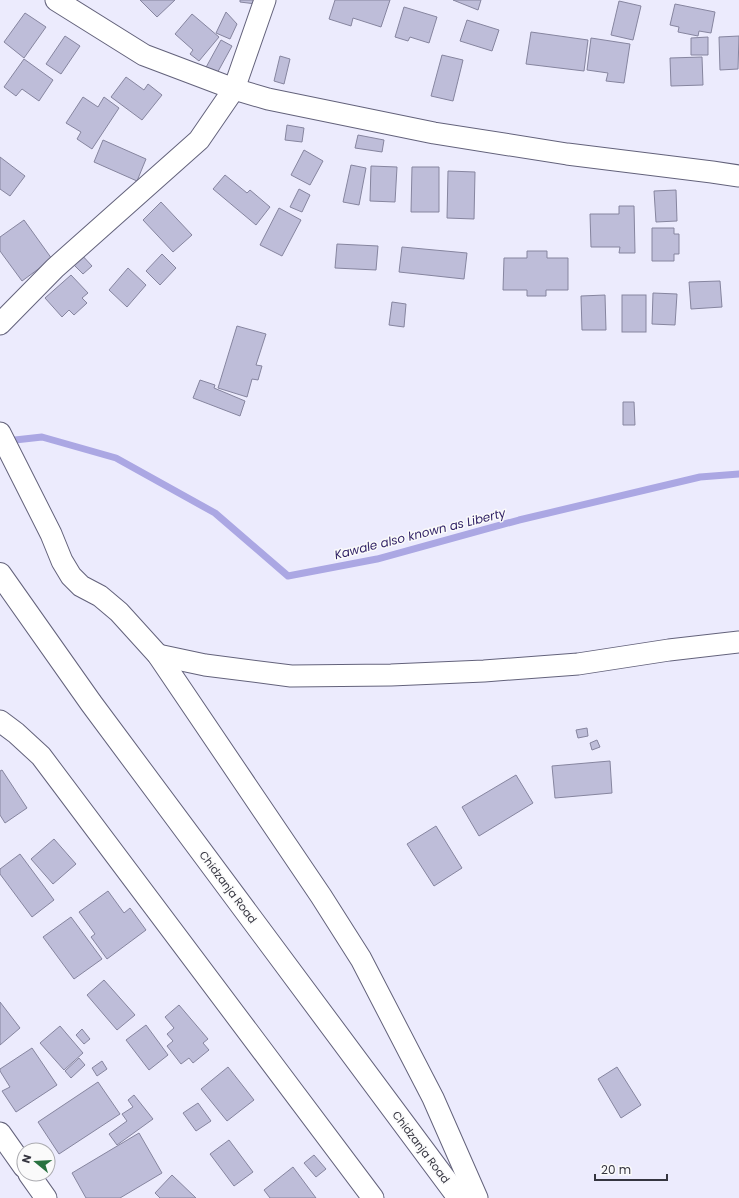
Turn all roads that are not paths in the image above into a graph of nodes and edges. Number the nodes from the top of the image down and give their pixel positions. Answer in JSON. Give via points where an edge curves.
{"nodes":[{"id":1,"x":56,"y":0,"type":"edge"},
{"id":2,"x":265,"y":0,"type":"edge"},
{"id":3,"x":234,"y":89,"type":"junction"},
{"id":4,"x":739,"y":176,"type":"edge"},
{"id":5,"x":0,"y":324,"type":"edge"},
{"id":6,"x":0,"y":433,"type":"edge"},
{"id":7,"x":0,"y":574,"type":"edge"},
{"id":8,"x":739,"y":642,"type":"edge"},
{"id":9,"x":158,"y":656,"type":"junction"},
{"id":10,"x":0,"y":721,"type":"edge"},
{"id":11,"x":0,"y":1133,"type":"edge"},
{"id":12,"x":16,"y":1156,"type":"edge"},
{"id":13,"x":35,"y":1182,"type":"edge"},
{"id":14,"x":46,"y":1198,"type":"edge"},
{"id":15,"x":373,"y":1198,"type":"edge"},
{"id":16,"x":459,"y":1198,"type":"edge"},
{"id":17,"x":477,"y":1198,"type":"edge"}],
"edges":[{"from":1,"to":3,"type":"street","via":[[144,55]]},
{"from":2,"to":3,"type":"street"},
{"from":3,"to":4,"type":"street","via":[[268,99],[434,133],[567,154]]},
{"from":3,"to":5,"type":"street","via":[[199,140],[55,268]]},
{"from":6,"to":9,"type":"street","via":[[71,576],[119,612]]},
{"from":7,"to":16,"type":"street","name":"Chidzanja Road","via":[[91,703]]},
{"from":8,"to":9,"type":"street","via":[[578,664],[391,675],[291,676]]},
{"from":9,"to":17,"type":"street","via":[[361,959],[433,1098]]},
{"from":10,"to":15,"type":"street","via":[[40,756]]},
{"from":11,"to":12,"type":"street"},
{"from":13,"to":14,"type":"street"}]}
